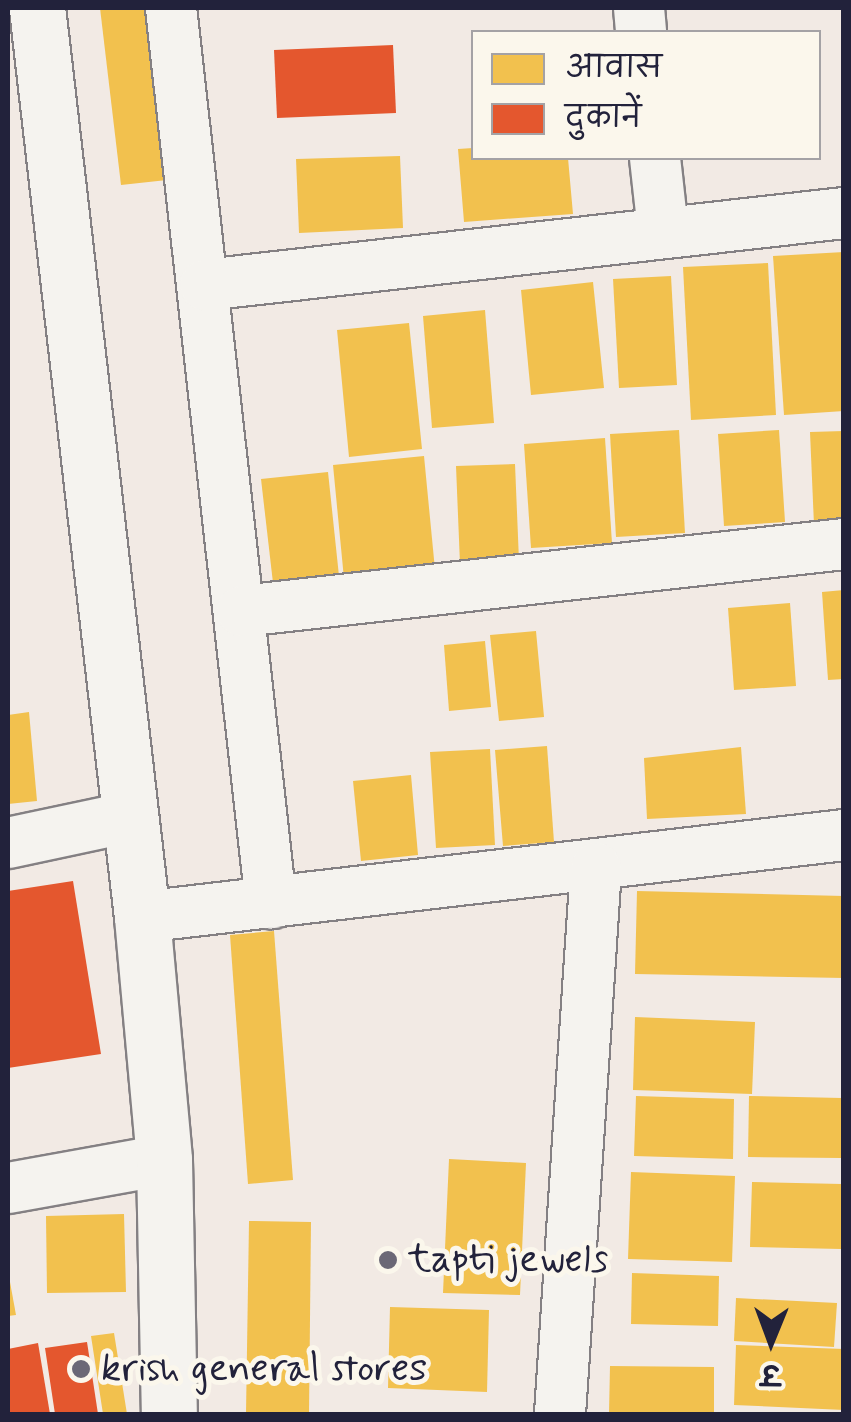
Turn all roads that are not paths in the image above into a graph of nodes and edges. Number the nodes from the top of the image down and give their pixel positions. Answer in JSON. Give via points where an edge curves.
{"nodes":[{"id":1,"x":37,"y":8,"type":"edge"},
{"id":2,"x":170,"y":8,"type":"edge"},
{"id":3,"x":655,"y":160,"type":"edge"},
{"id":4,"x":844,"y":214,"type":"edge"},
{"id":5,"x":663,"y":230,"type":"junction"},
{"id":6,"x":205,"y":285,"type":"junction"},
{"id":7,"x":844,"y":544,"type":"edge"},
{"id":8,"x":242,"y":612,"type":"junction"},
{"id":9,"x":126,"y":818,"type":"junction"},
{"id":10,"x":844,"y":835,"type":"edge"},
{"id":11,"x":8,"y":843,"type":"edge"},
{"id":12,"x":596,"y":868,"type":"junction"},
{"id":13,"x":271,"y":903,"type":"junction"},
{"id":14,"x":142,"y":918,"type":"junction"},
{"id":15,"x":164,"y":1160,"type":"junction"},
{"id":16,"x":8,"y":1188,"type":"edge"},
{"id":17,"x":169,"y":1414,"type":"edge"},
{"id":18,"x":560,"y":1414,"type":"edge"}],
"edges":[{"from":1,"to":9,"type":"street"},
{"from":2,"to":6,"type":"street"},
{"from":3,"to":5,"type":"street"},
{"from":4,"to":5,"type":"street"},
{"from":5,"to":6,"type":"street"},
{"from":6,"to":8,"type":"street"},
{"from":7,"to":8,"type":"street"},
{"from":8,"to":13,"type":"street"},
{"from":9,"to":11,"type":"street"},
{"from":9,"to":14,"type":"street"},
{"from":10,"to":12,"type":"street"},
{"from":12,"to":13,"type":"street"},
{"from":12,"to":18,"type":"street"},
{"from":13,"to":14,"type":"street"},
{"from":14,"to":15,"type":"street"},
{"from":15,"to":16,"type":"street"},
{"from":15,"to":17,"type":"street"}]}
